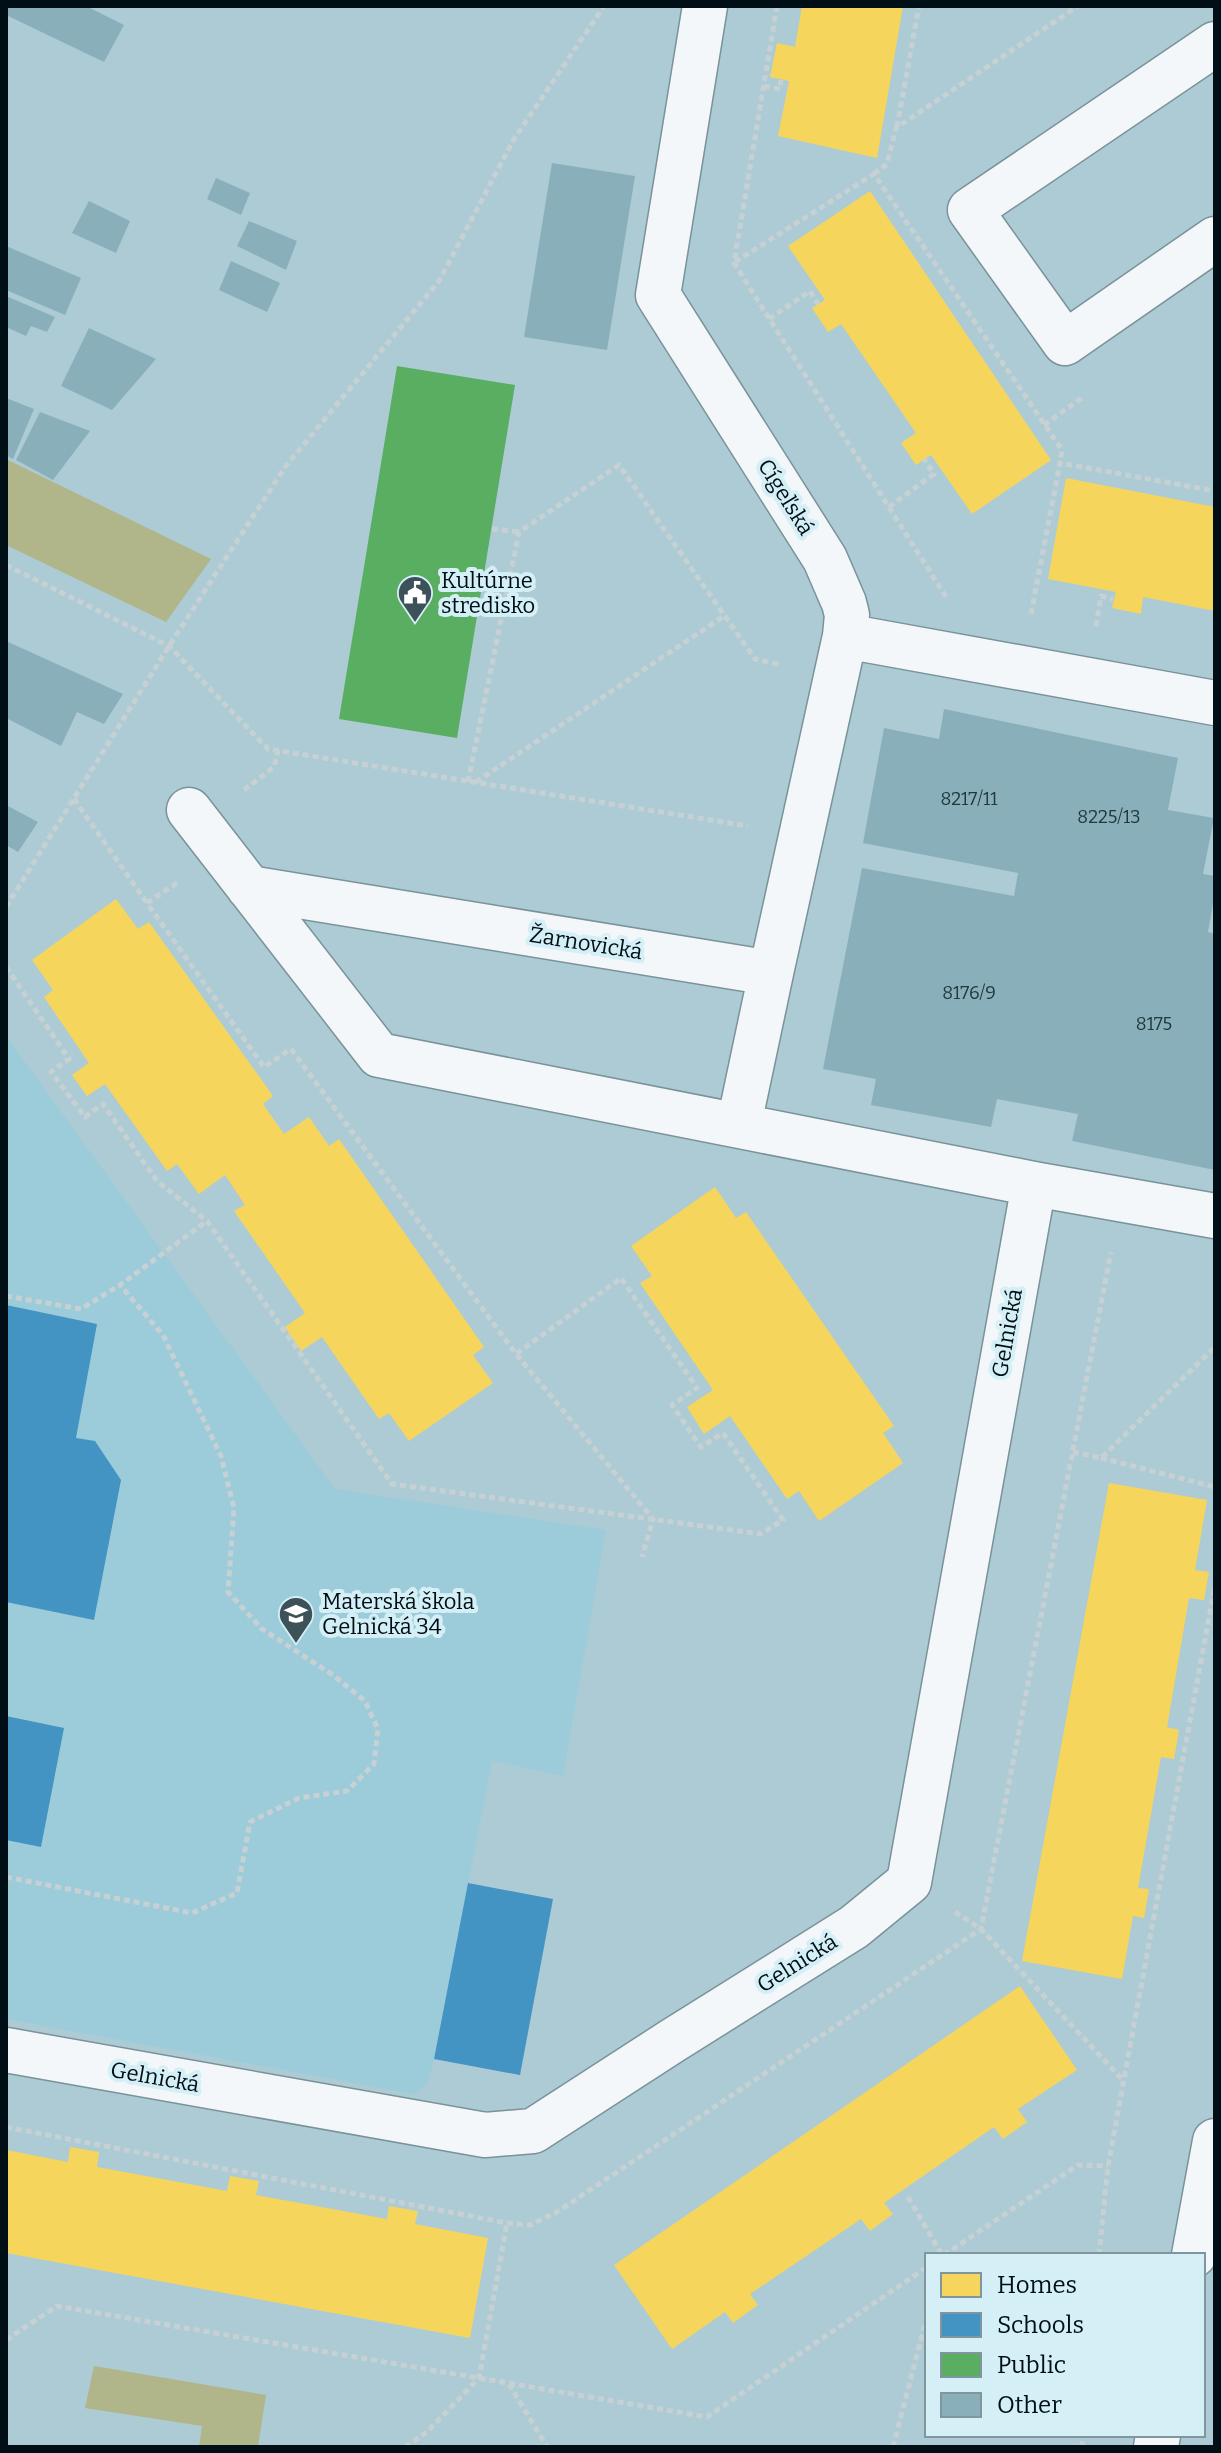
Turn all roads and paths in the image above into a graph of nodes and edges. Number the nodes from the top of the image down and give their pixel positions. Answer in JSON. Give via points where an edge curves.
{"nodes":[{"id":1,"x":604,"y":6,"type":"edge"},
{"id":2,"x":705,"y":6,"type":"edge"},
{"id":3,"x":777,"y":6,"type":"edge"},
{"id":4,"x":919,"y":6,"type":"edge"},
{"id":5,"x":1078,"y":6,"type":"edge"},
{"id":6,"x":1215,"y":44,"type":"edge"},
{"id":7,"x":781,"y":80,"type":"dead end"},
{"id":8,"x":764,"y":86,"type":"junction"},
{"id":9,"x":896,"y":128,"type":"junction"},
{"id":10,"x":874,"y":174,"type":"junction"},
{"id":11,"x":1215,"y":239,"type":"edge"},
{"id":12,"x":734,"y":263,"type":"junction"},
{"id":13,"x":818,"y":304,"type":"dead end"},
{"id":14,"x":769,"y":319,"type":"junction"},
{"id":15,"x":924,"y":459,"type":"dead end"},
{"id":16,"x":1060,"y":463,"type":"junction"},
{"id":17,"x":1215,"y":491,"type":"edge"},
{"id":18,"x":889,"y":507,"type":"junction"},
{"id":19,"x":492,"y":529,"type":"dead end"},
{"id":20,"x":519,"y":532,"type":"junction"},
{"id":21,"x":6,"y":565,"type":"edge"},
{"id":22,"x":1113,"y":599,"type":"dead end"},
{"id":23,"x":952,"y":606,"type":"dead end"},
{"id":24,"x":724,"y":616,"type":"junction"},
{"id":25,"x":1030,"y":616,"type":"dead end"},
{"id":26,"x":1095,"y":632,"type":"dead end"},
{"id":27,"x":169,"y":646,"type":"junction"},
{"id":28,"x":841,"y":656,"type":"junction"},
{"id":29,"x":1215,"y":703,"type":"edge"},
{"id":30,"x":471,"y":782,"type":"junction"},
{"id":31,"x":74,"y":799,"type":"junction"},
{"id":32,"x":189,"y":810,"type":"dead end"},
{"id":33,"x":712,"y":821,"type":"dead end"},
{"id":34,"x":222,"y":852,"type":"junction"},
{"id":35,"x":249,"y":888,"type":"junction"},
{"id":36,"x":147,"y":903,"type":"junction"},
{"id":37,"x":6,"y":907,"type":"edge"},
{"id":38,"x":6,"y":967,"type":"edge"},
{"id":39,"x":771,"y":973,"type":"junction"},
{"id":40,"x":739,"y":1124,"type":"junction"},
{"id":41,"x":1034,"y":1184,"type":"junction"},
{"id":42,"x":1215,"y":1216,"type":"edge"},
{"id":43,"x":207,"y":1221,"type":"junction"},
{"id":44,"x":1113,"y":1239,"type":"dead end"},
{"id":45,"x":120,"y":1285,"type":"junction"},
{"id":46,"x":6,"y":1296,"type":"edge"},
{"id":47,"x":1215,"y":1347,"type":"edge"},
{"id":48,"x":516,"y":1354,"type":"junction"},
{"id":49,"x":1073,"y":1452,"type":"junction"},
{"id":50,"x":1101,"y":1458,"type":"junction"},
{"id":51,"x":1215,"y":1487,"type":"edge"},
{"id":52,"x":653,"y":1519,"type":"junction"},
{"id":53,"x":642,"y":1557,"type":"dead end"},
{"id":54,"x":1215,"y":1585,"type":"edge"},
{"id":55,"x":6,"y":1877,"type":"edge"},
{"id":56,"x":981,"y":1929,"type":"junction"},
{"id":57,"x":6,"y":2050,"type":"edge"},
{"id":58,"x":1123,"y":2080,"type":"junction"},
{"id":59,"x":6,"y":2127,"type":"edge"},
{"id":60,"x":1215,"y":2141,"type":"edge"},
{"id":61,"x":1108,"y":2166,"type":"junction"},
{"id":62,"x":908,"y":2197,"type":"dead end"},
{"id":63,"x":507,"y":2223,"type":"junction"},
{"id":64,"x":942,"y":2253,"type":"edge"},
{"id":65,"x":946,"y":2253,"type":"edge"},
{"id":66,"x":1099,"y":2253,"type":"edge"},
{"id":67,"x":1194,"y":2253,"type":"edge"},
{"id":68,"x":925,"y":2268,"type":"edge"},
{"id":69,"x":925,"y":2324,"type":"edge"},
{"id":70,"x":6,"y":2340,"type":"edge"},
{"id":71,"x":479,"y":2378,"type":"junction"},
{"id":72,"x":509,"y":2383,"type":"junction"},
{"id":73,"x":405,"y":2447,"type":"edge"},
{"id":74,"x":547,"y":2447,"type":"edge"},
{"id":75,"x":893,"y":2447,"type":"edge"}],
"edges":[{"from":1,"to":27,"type":"path","via":[[514,139],[439,281],[285,467]]},
{"from":2,"to":28,"type":"street","name":"Cígeľská","via":[[658,295],[825,559],[847,615]]},
{"from":3,"to":8,"type":"path"},
{"from":4,"to":9,"type":"path"},
{"from":5,"to":9,"type":"path"},
{"from":6,"to":11,"type":"street","via":[[970,210],[1065,343]]},
{"from":7,"to":8,"type":"path","via":[[780,89]]},
{"from":8,"to":12,"type":"path"},
{"from":9,"to":10,"type":"path","via":[[887,164]]},
{"from":10,"to":12,"type":"path"},
{"from":10,"to":16,"type":"path","via":[[1062,450]]},
{"from":12,"to":14,"type":"path"},
{"from":13,"to":14,"type":"path","via":[[810,291]]},
{"from":14,"to":18,"type":"path"},
{"from":15,"to":18,"type":"path","via":[[934,474]]},
{"from":16,"to":17,"type":"path"},
{"from":16,"to":25,"type":"path"},
{"from":18,"to":23,"type":"path"},
{"from":19,"to":20,"type":"path"},
{"from":20,"to":24,"type":"path","via":[[619,465]]},
{"from":20,"to":30,"type":"path"},
{"from":21,"to":27,"type":"path"},
{"from":22,"to":26,"type":"path","via":[[1101,596]]},
{"from":24,"to":28,"type":"path","via":[[755,659]]},
{"from":24,"to":30,"type":"path"},
{"from":27,"to":30,"type":"path","via":[[268,749]]},
{"from":27,"to":31,"type":"path"},
{"from":28,"to":29,"type":"street"},
{"from":28,"to":39,"type":"street","name":"Cígeľská"},
{"from":30,"to":33,"type":"path"},
{"from":31,"to":36,"type":"path"},
{"from":31,"to":37,"type":"path"},
{"from":32,"to":34,"type":"street"},
{"from":34,"to":35,"type":"street"},
{"from":34,"to":36,"type":"path"},
{"from":35,"to":39,"type":"street","name":"Žarnovická"},
{"from":35,"to":40,"type":"street","via":[[379,1055]]},
{"from":36,"to":48,"type":"path","via":[[264,1067],[291,1049]]},
{"from":38,"to":43,"type":"path","via":[[69,1059],[51,1072],[85,1117],[103,1104],[157,1181]]},
{"from":39,"to":40,"type":"street"},
{"from":40,"to":41,"type":"street"},
{"from":41,"to":42,"type":"street"},
{"from":41,"to":57,"type":"street","name":"Gelnická","via":[[909,1882],[854,1927],[533,2131],[485,2135]]},
{"from":43,"to":45,"type":"path"},
{"from":43,"to":52,"type":"path","via":[[392,1484]]},
{"from":44,"to":49,"type":"path"},
{"from":45,"to":46,"type":"path","via":[[81,1309]]},
{"from":45,"to":55,"type":"path","via":[[163,1335],[221,1456],[234,1508],[228,1592],[262,1629],[365,1701],[378,1729],[374,1764],[347,1791],[299,1798],[250,1822],[237,1893],[192,1913]]},
{"from":47,"to":50,"type":"path"},
{"from":48,"to":52,"type":"path"},
{"from":48,"to":52,"type":"path","via":[[621,1278],[697,1388],[672,1405],[701,1447],[723,1433],[783,1520],[761,1534]]},
{"from":49,"to":50,"type":"path"},
{"from":49,"to":56,"type":"path"},
{"from":50,"to":51,"type":"path"},
{"from":52,"to":53,"type":"path"},
{"from":54,"to":58,"type":"path"},
{"from":56,"to":58,"type":"path"},
{"from":56,"to":63,"type":"path","via":[[557,2212],[530,2225]]},
{"from":58,"to":61,"type":"path"},
{"from":59,"to":63,"type":"path"},
{"from":60,"to":67,"type":"street"},
{"from":61,"to":65,"type":"path","via":[[1078,2165]]},
{"from":61,"to":66,"type":"path"},
{"from":62,"to":64,"type":"path"},
{"from":63,"to":71,"type":"path"},
{"from":68,"to":72,"type":"path","via":[[707,2417]]},
{"from":69,"to":75,"type":"path"},
{"from":70,"to":71,"type":"path","via":[[57,2306]]},
{"from":71,"to":72,"type":"path"},
{"from":71,"to":73,"type":"path","via":[[427,2432]]},
{"from":72,"to":74,"type":"path"}]}
